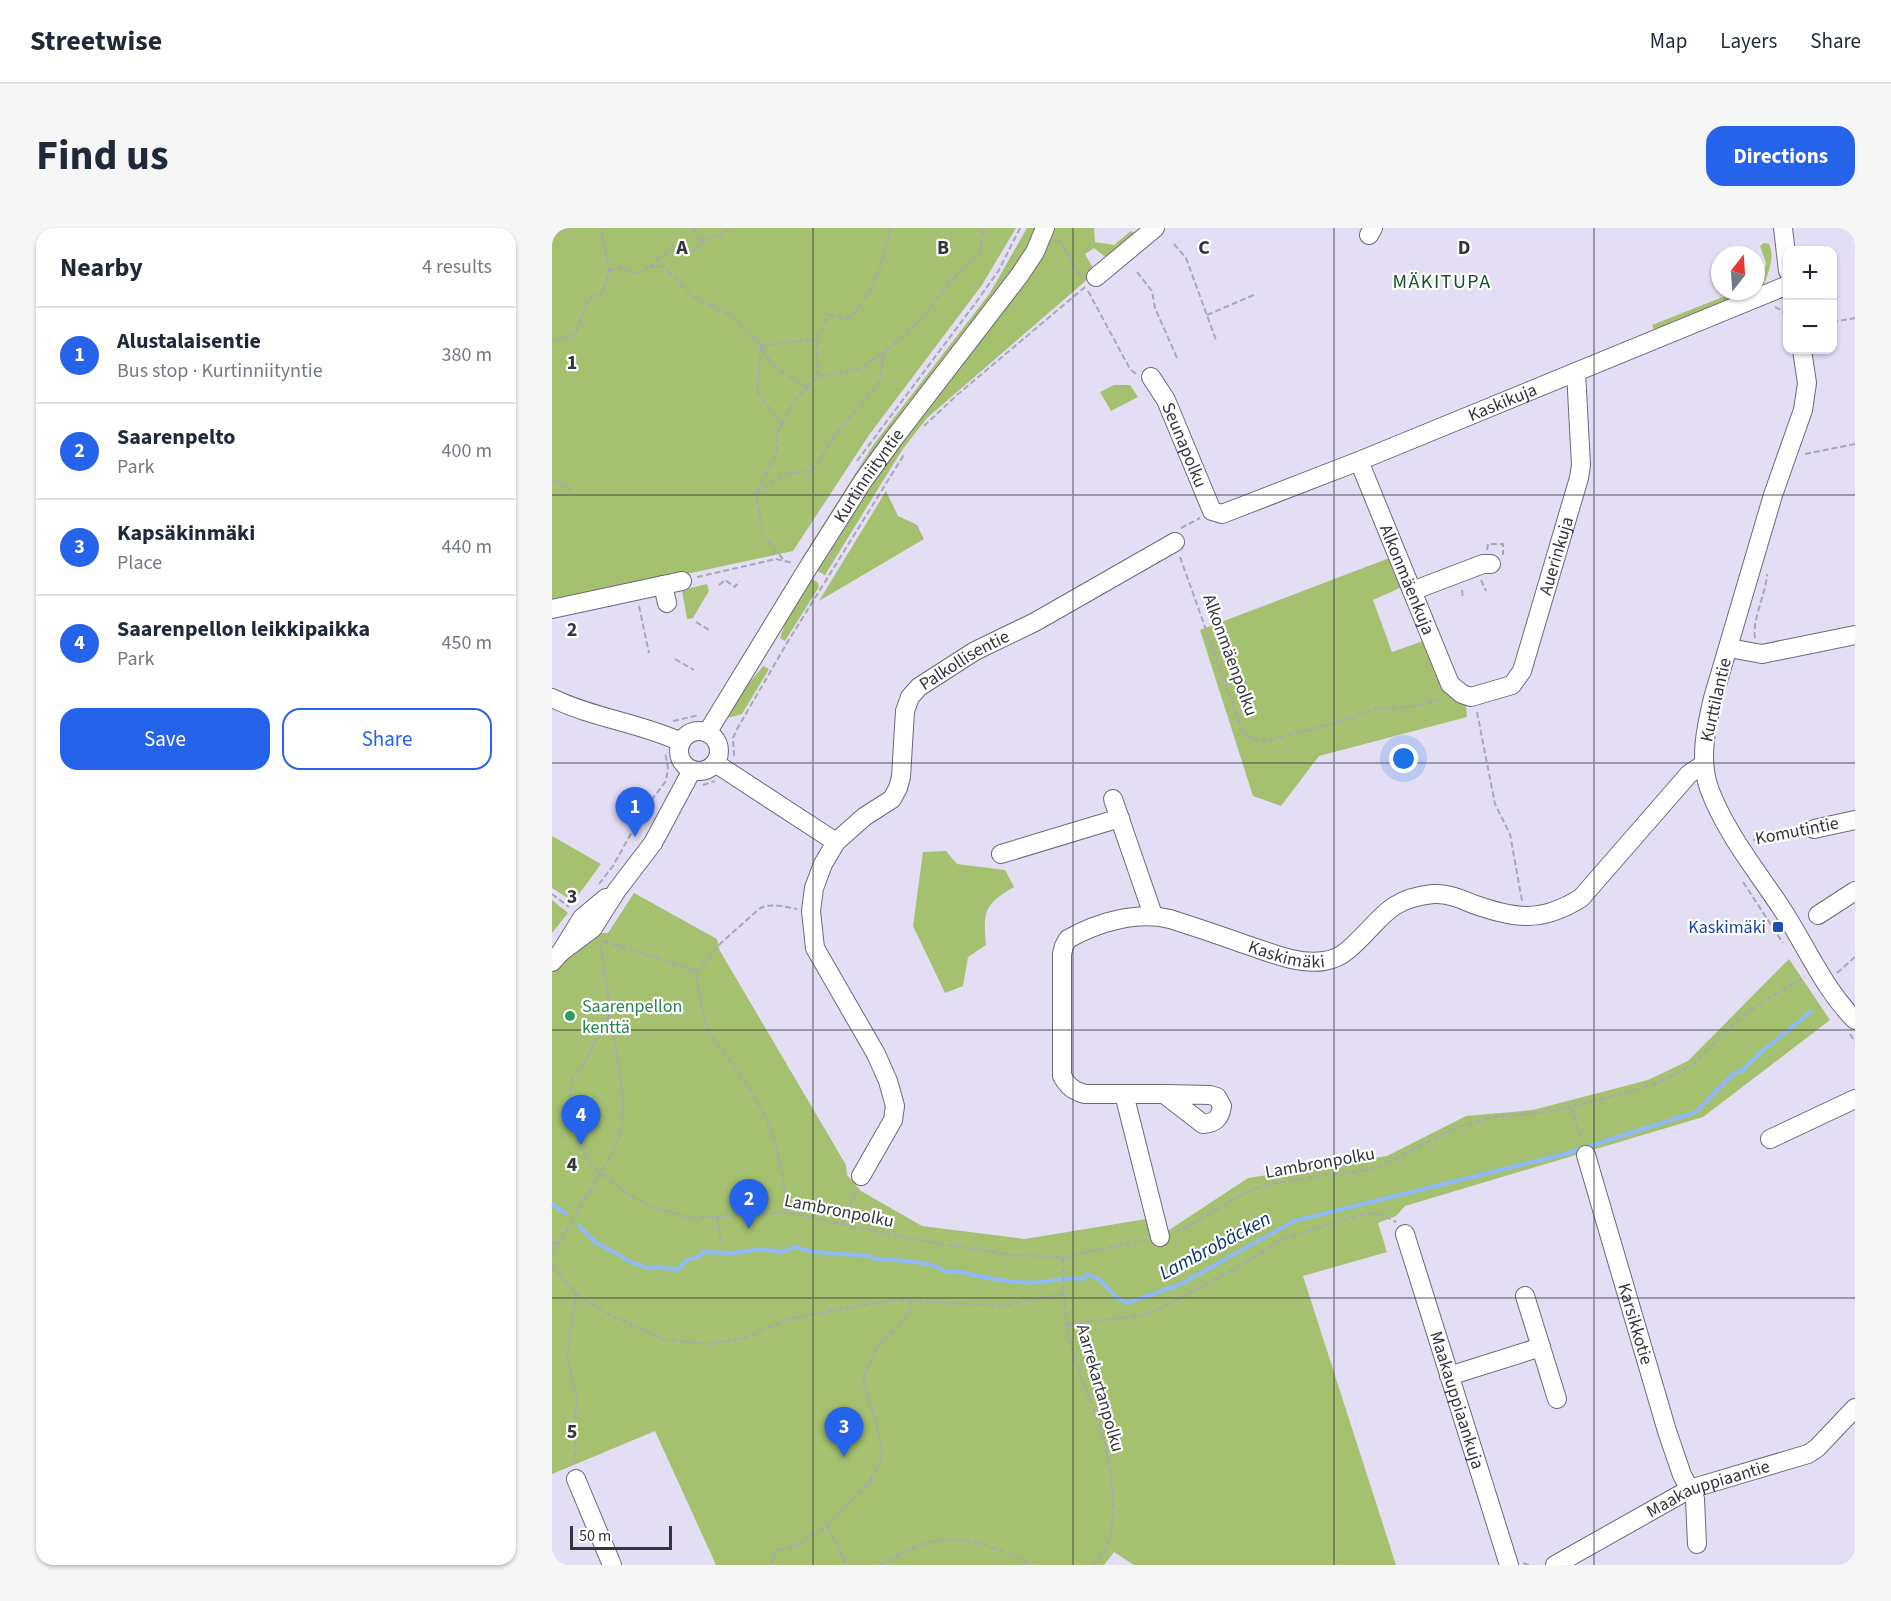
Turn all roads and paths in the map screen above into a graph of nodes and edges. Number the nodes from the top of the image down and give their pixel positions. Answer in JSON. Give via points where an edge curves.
{"nodes":[{"id":1,"x":601,"y":228,"type":"edge"},
{"id":2,"x":695,"y":228,"type":"edge"},
{"id":3,"x":730,"y":228,"type":"edge"},
{"id":4,"x":891,"y":228,"type":"edge"},
{"id":5,"x":983,"y":228,"type":"edge"},
{"id":6,"x":1155,"y":228,"type":"edge"},
{"id":7,"x":1783,"y":228,"type":"edge"},
{"id":8,"x":1045,"y":230,"type":"edge"},
{"id":9,"x":701,"y":241,"type":"junction"},
{"id":10,"x":1174,"y":244,"type":"dead end"},
{"id":11,"x":1785,"y":246,"type":"edge"},
{"id":12,"x":650,"y":267,"type":"junction"},
{"id":13,"x":609,"y":271,"type":"junction"},
{"id":14,"x":1137,"y":272,"type":"dead end"},
{"id":15,"x":1091,"y":282,"type":"junction"},
{"id":16,"x":1783,"y":287,"type":"edge"},
{"id":17,"x":1256,"y":294,"type":"dead end"},
{"id":18,"x":1207,"y":315,"type":"junction"},
{"id":19,"x":1855,"y":318,"type":"edge"},
{"id":20,"x":1837,"y":321,"type":"edge"},
{"id":21,"x":817,"y":339,"type":"junction"},
{"id":22,"x":1216,"y":340,"type":"dead end"},
{"id":23,"x":552,"y":342,"type":"edge"},
{"id":24,"x":761,"y":346,"type":"junction"},
{"id":25,"x":884,"y":352,"type":"junction"},
{"id":26,"x":1803,"y":354,"type":"edge"},
{"id":27,"x":1178,"y":358,"type":"dead end"},
{"id":28,"x":1576,"y":372,"type":"junction"},
{"id":29,"x":818,"y":377,"type":"junction"},
{"id":30,"x":1151,"y":377,"type":"joint"},
{"id":31,"x":807,"y":387,"type":"junction"},
{"id":32,"x":782,"y":425,"type":"junction"},
{"id":33,"x":922,"y":429,"type":"dead end"},
{"id":34,"x":1855,"y":444,"type":"edge"},
{"id":35,"x":907,"y":447,"type":"dead end"},
{"id":36,"x":1786,"y":457,"type":"junction"},
{"id":37,"x":1359,"y":461,"type":"junction"},
{"id":38,"x":552,"y":480,"type":"edge"},
{"id":39,"x":572,"y":490,"type":"dead end"},
{"id":40,"x":756,"y":494,"type":"junction"},
{"id":41,"x":1218,"y":514,"type":"joint"},
{"id":42,"x":1175,"y":542,"type":"joint"},
{"id":43,"x":1495,"y":543,"type":"dead end"},
{"id":44,"x":783,"y":559,"type":"junction"},
{"id":45,"x":1497,"y":561,"type":"joint"},
{"id":46,"x":792,"y":563,"type":"dead end"},
{"id":47,"x":682,"y":581,"type":"joint"},
{"id":48,"x":739,"y":581,"type":"dead end"},
{"id":49,"x":1482,"y":584,"type":"dead end"},
{"id":50,"x":719,"y":585,"type":"dead end"},
{"id":51,"x":635,"y":591,"type":"junction"},
{"id":52,"x":1412,"y":591,"type":"junction"},
{"id":53,"x":1486,"y":591,"type":"dead end"},
{"id":54,"x":552,"y":609,"type":"edge"},
{"id":55,"x":696,"y":622,"type":"dead end"},
{"id":56,"x":709,"y":630,"type":"dead end"},
{"id":57,"x":1855,"y":635,"type":"edge"},
{"id":58,"x":1729,"y":648,"type":"junction"},
{"id":59,"x":649,"y":653,"type":"dead end"},
{"id":60,"x":675,"y":659,"type":"dead end"},
{"id":61,"x":694,"y":670,"type":"dead end"},
{"id":62,"x":1466,"y":696,"type":"junction"},
{"id":63,"x":552,"y":698,"type":"edge"},
{"id":64,"x":737,"y":729,"type":"dead end"},
{"id":65,"x":707,"y":733,"type":"junction"},
{"id":66,"x":672,"y":744,"type":"junction"},
{"id":67,"x":1704,"y":764,"type":"junction"},
{"id":68,"x":718,"y":772,"type":"junction"},
{"id":69,"x":697,"y":778,"type":"junction"},
{"id":70,"x":1113,"y":799,"type":"dead end"},
{"id":71,"x":1120,"y":818,"type":"junction"},
{"id":72,"x":1855,"y":820,"type":"edge"},
{"id":73,"x":1814,"y":829,"type":"joint"},
{"id":74,"x":836,"y":842,"type":"junction"},
{"id":75,"x":1738,"y":843,"type":"junction"},
{"id":76,"x":1001,"y":854,"type":"dead end"},
{"id":77,"x":597,"y":886,"type":"dead end"},
{"id":78,"x":1855,"y":891,"type":"edge"},
{"id":79,"x":552,"y":894,"type":"edge"},
{"id":80,"x":573,"y":911,"type":"dead end"},
{"id":81,"x":811,"y":911,"type":"junction"},
{"id":82,"x":1153,"y":915,"type":"junction"},
{"id":83,"x":1818,"y":915,"type":"dead end"},
{"id":84,"x":1525,"y":918,"type":"junction"},
{"id":85,"x":556,"y":957,"type":"edge"},
{"id":86,"x":1855,"y":957,"type":"edge"},
{"id":87,"x":1828,"y":968,"type":"dead end"},
{"id":88,"x":696,"y":973,"type":"junction"},
{"id":89,"x":1807,"y":976,"type":"dead end"},
{"id":90,"x":609,"y":1014,"type":"junction"},
{"id":91,"x":1854,"y":1032,"type":"edge"},
{"id":92,"x":1124,"y":1094,"type":"junction"},
{"id":93,"x":1164,"y":1094,"type":"dead end"},
{"id":94,"x":1855,"y":1099,"type":"edge"},
{"id":95,"x":1570,"y":1106,"type":"junction"},
{"id":96,"x":1770,"y":1139,"type":"dead end"},
{"id":97,"x":1584,"y":1147,"type":"joint"},
{"id":98,"x":602,"y":1174,"type":"junction"},
{"id":99,"x":861,"y":1176,"type":"joint"},
{"id":100,"x":786,"y":1212,"type":"junction"},
{"id":101,"x":716,"y":1217,"type":"junction"},
{"id":102,"x":843,"y":1223,"type":"junction"},
{"id":103,"x":1405,"y":1234,"type":"joint"},
{"id":104,"x":1160,"y":1237,"type":"junction"},
{"id":105,"x":552,"y":1242,"type":"edge"},
{"id":106,"x":559,"y":1244,"type":"junction"},
{"id":107,"x":722,"y":1244,"type":"dead end"},
{"id":108,"x":552,"y":1255,"type":"edge"},
{"id":109,"x":1063,"y":1257,"type":"junction"},
{"id":110,"x":552,"y":1265,"type":"edge"},
{"id":111,"x":576,"y":1294,"type":"junction"},
{"id":112,"x":1063,"y":1294,"type":"junction"},
{"id":113,"x":1525,"y":1296,"type":"dead end"},
{"id":114,"x":910,"y":1302,"type":"junction"},
{"id":115,"x":1068,"y":1324,"type":"junction"},
{"id":116,"x":1541,"y":1347,"type":"junction"},
{"id":117,"x":1449,"y":1376,"type":"junction"},
{"id":118,"x":1557,"y":1399,"type":"dead end"},
{"id":119,"x":1855,"y":1408,"type":"edge"},
{"id":120,"x":574,"y":1472,"type":"joint"},
{"id":121,"x":1689,"y":1489,"type":"junction"},
{"id":122,"x":827,"y":1526,"type":"junction"},
{"id":123,"x":1697,"y":1544,"type":"dead end"},
{"id":124,"x":612,"y":1565,"type":"edge"},
{"id":125,"x":771,"y":1565,"type":"edge"},
{"id":126,"x":845,"y":1565,"type":"edge"},
{"id":127,"x":880,"y":1565,"type":"edge"},
{"id":128,"x":1032,"y":1565,"type":"edge"},
{"id":129,"x":1094,"y":1565,"type":"edge"},
{"id":130,"x":1509,"y":1565,"type":"edge"},
{"id":131,"x":1555,"y":1565,"type":"edge"}],
"edges":[{"from":1,"to":13,"type":"path"},
{"from":2,"to":9,"type":"path"},
{"from":3,"to":9,"type":"path"},
{"from":4,"to":21,"type":"path","via":[[877,278],[859,309],[847,319],[829,315]]},
{"from":5,"to":25,"type":"path","via":[[979,254],[947,285],[924,317]]},
{"from":6,"to":15,"type":"street"},
{"from":7,"to":11,"type":"street"},
{"from":8,"to":15,"type":"path","via":[[1062,244]]},
{"from":8,"to":65,"type":"street","name":"Kurtinniityntie","via":[[1019,276],[863,481]]},
{"from":9,"to":12,"type":"path","via":[[696,251],[678,248],[664,253]]},
{"from":10,"to":18,"type":"path","via":[[1186,258]]},
{"from":12,"to":13,"type":"path","via":[[636,273],[619,267]]},
{"from":12,"to":24,"type":"path","via":[[663,266],[692,296],[731,315]]},
{"from":13,"to":23,"type":"path","via":[[603,293],[590,298],[575,335]]},
{"from":14,"to":27,"type":"path","via":[[1152,291],[1155,308]]},
{"from":15,"to":30,"type":"path","via":[[1130,369],[1137,375]]},
{"from":15,"to":33,"type":"path"},
{"from":16,"to":28,"type":"street","name":"Kaskikuja"},
{"from":17,"to":18,"type":"path"},
{"from":18,"to":22,"type":"path"},
{"from":19,"to":20,"type":"path"},
{"from":21,"to":24,"type":"path"},
{"from":21,"to":29,"type":"path"},
{"from":24,"to":31,"type":"path","via":[[774,367]]},
{"from":24,"to":32,"type":"path","via":[[757,391]]},
{"from":25,"to":29,"type":"path","via":[[860,368]]},
{"from":25,"to":40,"type":"path","via":[[880,381],[835,435],[817,465],[810,471],[784,474]]},
{"from":26,"to":36,"type":"street","name":"Kurttilantie","via":[[1807,383],[1803,410]]},
{"from":28,"to":37,"type":"street","name":"Kaskikuja"},
{"from":28,"to":62,"type":"street","name":"Auerinkuja","via":[[1580,472],[1522,672],[1512,685]]},
{"from":29,"to":31,"type":"path"},
{"from":30,"to":41,"type":"street","name":"Seunapolku","via":[[1166,400],[1212,511]]},
{"from":31,"to":32,"type":"path"},
{"from":32,"to":40,"type":"path","via":[[777,433],[777,452]]},
{"from":34,"to":36,"type":"path"},
{"from":35,"to":64,"type":"path"},
{"from":36,"to":58,"type":"street","name":"Kurttilantie"},
{"from":37,"to":41,"type":"street","name":"Kaskikuja"},
{"from":37,"to":52,"type":"street","name":"Alkonmäenkuja"},
{"from":38,"to":39,"type":"path"},
{"from":40,"to":44,"type":"path","via":[[763,535]]},
{"from":42,"to":62,"type":"path","name":"Alkonmäenpolku","via":[[1249,738],[1265,741],[1374,709]]},
{"from":42,"to":74,"type":"street","name":"Palkollisentie","via":[[1035,622],[975,651],[919,687],[905,711],[898,788],[892,799]]},
{"from":43,"to":45,"type":"path","via":[[1503,544]]},
{"from":44,"to":46,"type":"path"},
{"from":44,"to":47,"type":"path"},
{"from":45,"to":52,"type":"street"},
{"from":47,"to":51,"type":"street","via":[[665,594]]},
{"from":48,"to":50,"type":"path","via":[[735,587],[725,580]]},
{"from":49,"to":53,"type":"path"},
{"from":51,"to":54,"type":"street"},
{"from":51,"to":59,"type":"path"},
{"from":52,"to":62,"type":"street","name":"Alkonmäenkuja","via":[[1450,684]]},
{"from":55,"to":56,"type":"path"},
{"from":57,"to":58,"type":"street","via":[[1757,654]]},
{"from":58,"to":67,"type":"street","name":"Kurttilantie","via":[[1707,725]]},
{"from":60,"to":61,"type":"path"},
{"from":62,"to":84,"type":"path","via":[[1478,714],[1494,804],[1509,834]]},
{"from":63,"to":66,"type":"street","via":[[667,735]]},
{"from":65,"to":66,"type":"street","via":[[690,733]]},
{"from":65,"to":68,"type":"street","via":[[718,744]]},
{"from":66,"to":69,"type":"street"},
{"from":66,"to":77,"type":"path","via":[[666,781]]},
{"from":67,"to":75,"type":"street","name":"Kurttilantie","via":[[1708,787]]},
{"from":67,"to":84,"type":"street","name":"Kaskimäki","via":[[1689,774],[1581,898],[1564,908]]},
{"from":68,"to":69,"type":"street","via":[[702,771]]},
{"from":68,"to":69,"type":"path","via":[[708,782]]},
{"from":68,"to":74,"type":"street"},
{"from":69,"to":85,"type":"street","via":[[593,928]]},
{"from":70,"to":71,"type":"street"},
{"from":71,"to":76,"type":"street"},
{"from":71,"to":82,"type":"street"},
{"from":72,"to":73,"type":"street","name":"Komutintie"},
{"from":73,"to":75,"type":"path","name":"Komutintie"},
{"from":74,"to":81,"type":"street","name":"Palkollisentie","via":[[814,888]]},
{"from":75,"to":91,"type":"street","name":"Kurttilantie","via":[[1783,910]]},
{"from":78,"to":83,"type":"street"},
{"from":79,"to":80,"type":"path"},
{"from":81,"to":88,"type":"path","via":[[765,905],[720,944]]},
{"from":81,"to":99,"type":"street","name":"Palkollisentie","via":[[815,948],[876,1054],[895,1106],[893,1120]]},
{"from":82,"to":84,"type":"street","name":"Kaskimäki","via":[[1309,962],[1335,958],[1389,908],[1417,897],[1449,896]]},
{"from":82,"to":92,"type":"street","name":"Kaskimäki","via":[[1129,917],[1075,936],[1068,939],[1062,954],[1062,1076],[1074,1091]]},
{"from":86,"to":87,"type":"path","via":[[1838,973]]},
{"from":88,"to":90,"type":"path","via":[[600,940]]},
{"from":88,"to":100,"type":"path","via":[[708,1032],[748,1085],[766,1117],[783,1176]]},
{"from":89,"to":95,"type":"path","name":"Lambronpolku","via":[[1739,1019],[1692,1065],[1660,1082]]},
{"from":90,"to":98,"type":"path","via":[[624,1118]]},
{"from":90,"to":98,"type":"path","name":"Lambronpolku","via":[[570,1087],[578,1142],[589,1163]]},
{"from":92,"to":93,"type":"street","name":"Kaskimäki"},
{"from":92,"to":104,"type":"street"},
{"from":94,"to":96,"type":"street"},
{"from":95,"to":97,"type":"path"},
{"from":95,"to":104,"type":"path","name":"Lambronpolku","via":[[1468,1124],[1367,1170],[1256,1188],[1189,1226]]},
{"from":97,"to":121,"type":"street","name":"Karsikkotie","via":[[1667,1431]]},
{"from":98,"to":101,"type":"path","name":"Lambronpolku","via":[[653,1207],[691,1218]]},
{"from":98,"to":106,"type":"path"},
{"from":99,"to":102,"type":"path"},
{"from":100,"to":101,"type":"path","name":"Lambronpolku"},
{"from":100,"to":102,"type":"path","name":"Lambronpolku"},
{"from":101,"to":107,"type":"path"},
{"from":102,"to":109,"type":"path","name":"Lambronpolku","via":[[882,1234],[1012,1256]]},
{"from":103,"to":115,"type":"path","via":[[1395,1221],[1370,1213],[1332,1223],[1283,1239],[1155,1311]]},
{"from":103,"to":117,"type":"street","name":"Maakauppiaankuja"},
{"from":104,"to":109,"type":"path","name":"Lambronpolku"},
{"from":105,"to":106,"type":"path"},
{"from":106,"to":108,"type":"path"},
{"from":109,"to":112,"type":"path","name":"Aarrekartanpolku"},
{"from":110,"to":111,"type":"path"},
{"from":111,"to":114,"type":"path","via":[[612,1316],[666,1340],[710,1344],[744,1338],[791,1318],[876,1302]]},
{"from":111,"to":120,"type":"path","via":[[567,1356],[577,1400]]},
{"from":112,"to":114,"type":"path","via":[[1003,1306]]},
{"from":112,"to":115,"type":"path","name":"Aarrekartanpolku"},
{"from":113,"to":116,"type":"street"},
{"from":114,"to":122,"type":"path","via":[[910,1311],[899,1326],[879,1344],[863,1383],[875,1415],[881,1461],[868,1484]]},
{"from":115,"to":129,"type":"path","name":"Aarrekartanpolku","via":[[1070,1342],[1104,1441],[1111,1485],[1110,1532],[1106,1549]]},
{"from":116,"to":117,"type":"street"},
{"from":116,"to":118,"type":"street"},
{"from":117,"to":130,"type":"street","name":"Maakauppiaankuja"},
{"from":119,"to":121,"type":"street","name":"Maakauppiaantie","via":[[1808,1454]]},
{"from":120,"to":124,"type":"street"},
{"from":121,"to":123,"type":"street","name":"Karsikkotie","via":[[1695,1499]]},
{"from":121,"to":131,"type":"street","name":"Maakauppiaantie"},
{"from":122,"to":125,"type":"path","via":[[796,1545],[774,1552]]},
{"from":122,"to":126,"type":"path"},
{"from":127,"to":128,"type":"path","via":[[927,1543],[954,1539]]}]}
